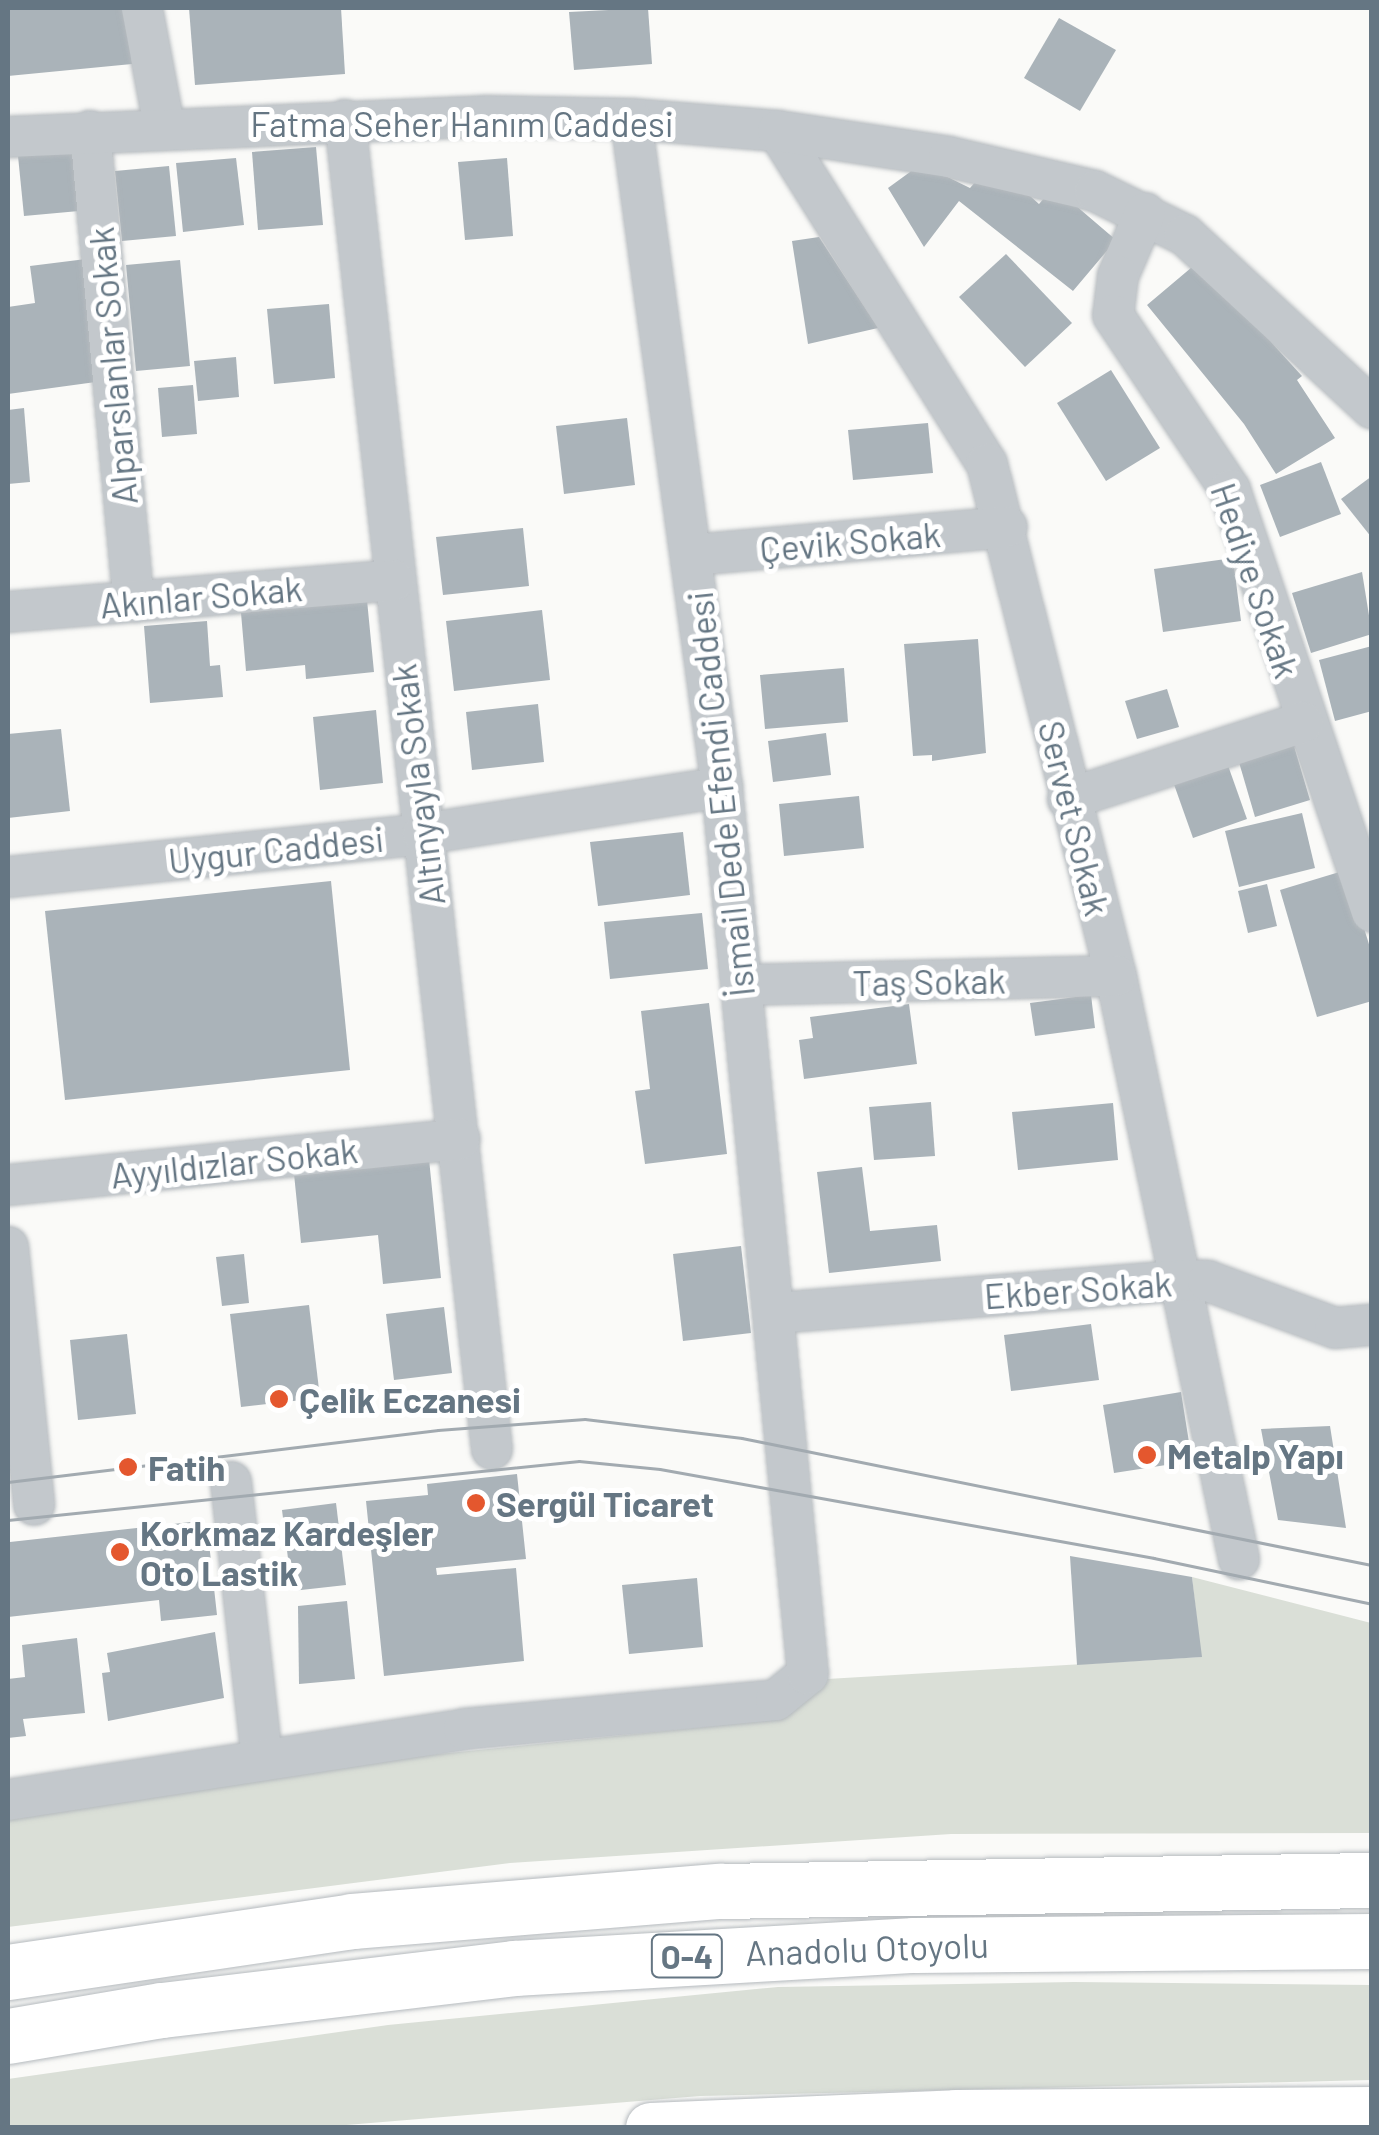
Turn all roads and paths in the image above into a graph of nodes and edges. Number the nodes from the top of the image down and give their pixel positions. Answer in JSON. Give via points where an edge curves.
{"nodes":[{"id":1,"x":142,"y":8,"type":"edge"},
{"id":2,"x":631,"y":118,"type":"junction"},
{"id":3,"x":345,"y":120,"type":"junction"},
{"id":4,"x":164,"y":126,"type":"junction"},
{"id":5,"x":778,"y":130,"type":"junction"},
{"id":6,"x":90,"y":131,"type":"junction"},
{"id":7,"x":8,"y":137,"type":"edge"},
{"id":8,"x":1146,"y":214,"type":"junction"},
{"id":9,"x":1372,"y":408,"type":"edge"},
{"id":10,"x":1007,"y":526,"type":"junction"},
{"id":11,"x":693,"y":554,"type":"junction"},
{"id":12,"x":394,"y":580,"type":"junction"},
{"id":13,"x":134,"y":602,"type":"junction"},
{"id":14,"x":8,"y":612,"type":"edge"},
{"id":15,"x":1303,"y":722,"type":"junction"},
{"id":16,"x":722,"y":787,"type":"junction"},
{"id":17,"x":1068,"y":800,"type":"junction"},
{"id":18,"x":423,"y":834,"type":"junction"},
{"id":19,"x":8,"y":877,"type":"edge"},
{"id":20,"x":1372,"y":912,"type":"edge"},
{"id":21,"x":1116,"y":976,"type":"junction"},
{"id":22,"x":742,"y":985,"type":"junction"},
{"id":23,"x":460,"y":1139,"type":"junction"},
{"id":24,"x":8,"y":1184,"type":"edge"},
{"id":25,"x":8,"y":1247,"type":"edge"},
{"id":26,"x":1185,"y":1280,"type":"junction"},
{"id":27,"x":776,"y":1313,"type":"junction"},
{"id":28,"x":1372,"y":1324,"type":"edge"},
{"id":29,"x":492,"y":1449,"type":"dead end"},
{"id":30,"x":231,"y":1482,"type":"dead end"},
{"id":31,"x":34,"y":1505,"type":"dead end"},
{"id":32,"x":1238,"y":1559,"type":"dead end"},
{"id":33,"x":262,"y":1757,"type":"junction"},
{"id":34,"x":8,"y":1800,"type":"edge"},
{"id":35,"x":1372,"y":1880,"type":"edge"},
{"id":36,"x":1372,"y":1941,"type":"edge"},
{"id":37,"x":8,"y":1972,"type":"edge"},
{"id":38,"x":8,"y":2036,"type":"edge"},
{"id":39,"x":1372,"y":2112,"type":"edge"},
{"id":40,"x":651,"y":2128,"type":"edge"}],
"edges":[{"from":1,"to":4,"type":"street"},
{"from":2,"to":3,"type":"street","name":"Fatma Seher Hanım Caddesi"},
{"from":2,"to":5,"type":"street","name":"Fatma Seher Hanım Caddesi"},
{"from":2,"to":11,"type":"street","name":"İsmail Dede Efendi Caddesi"},
{"from":3,"to":4,"type":"street","name":"Fatma Seher Hanım Caddesi"},
{"from":3,"to":12,"type":"street","name":"Altınyayla Sokak"},
{"from":4,"to":6,"type":"street","name":"Fatma Seher Hanım Caddesi"},
{"from":5,"to":8,"type":"street","name":"Fatma Seher Hanım Caddesi","via":[[1040,176]]},
{"from":5,"to":10,"type":"street","name":"Servet Sokak","via":[[972,432]]},
{"from":6,"to":7,"type":"street","name":"Fatma Seher Hanım Caddesi"},
{"from":6,"to":13,"type":"street","name":"Alparslanlar Sokak"},
{"from":8,"to":9,"type":"street","name":"Fatma Seher Hanım Caddesi","via":[[1198,246]]},
{"from":8,"to":15,"type":"street","name":"Hediye Sokak","via":[[1118,276],[1112,316],[1230,490]]},
{"from":10,"to":11,"type":"street","name":"Çevik Sokak"},
{"from":10,"to":17,"type":"street","name":"Servet Sokak"},
{"from":11,"to":16,"type":"street","name":"İsmail Dede Efendi Caddesi"},
{"from":12,"to":13,"type":"street","name":"Akınlar Sokak"},
{"from":12,"to":18,"type":"street","name":"Altınyayla Sokak"},
{"from":13,"to":14,"type":"street","name":"Akınlar Sokak"},
{"from":15,"to":17,"type":"street"},
{"from":15,"to":20,"type":"street","name":"Hediye Sokak"},
{"from":16,"to":18,"type":"street","name":"Uygur Caddesi"},
{"from":16,"to":22,"type":"street","name":"İsmail Dede Efendi Caddesi"},
{"from":17,"to":21,"type":"street","name":"Servet Sokak"},
{"from":18,"to":19,"type":"street","name":"Uygur Caddesi"},
{"from":18,"to":23,"type":"street","name":"Altınyayla Sokak"},
{"from":21,"to":22,"type":"street","name":"Taş Sokak"},
{"from":21,"to":26,"type":"street","name":"Servet Sokak"},
{"from":22,"to":27,"type":"street","name":"İsmail Dede Efendi Caddesi"},
{"from":23,"to":24,"type":"street","name":"Ayyıldızlar Sokak"},
{"from":23,"to":29,"type":"street","name":"Altınyayla Sokak"},
{"from":25,"to":31,"type":"street"},
{"from":26,"to":27,"type":"street","name":"Ekber Sokak"},
{"from":26,"to":28,"type":"street","name":"Ekber Sokak","via":[[1208,1281],[1335,1328]]},
{"from":26,"to":32,"type":"street","name":"Servet Sokak"},
{"from":27,"to":33,"type":"street","name":"İsmail Dede Efendi Caddesi","via":[[810,1655],[808,1674],[796,1689],[776,1700],[464,1729]]},
{"from":30,"to":33,"type":"street"},
{"from":33,"to":34,"type":"street","name":"İsmail Dede Efendi Caddesi"},
{"from":35,"to":37,"type":"highway","name":"Anadolu Otoyolu","number":"O-4","via":[[950,1882],[702,1892],[352,1921]]},
{"from":36,"to":38,"type":"highway","name":"Anadolu Otoyolu","number":"O-4","via":[[914,1945],[514,1968],[162,2010]]},
{"from":39,"to":40,"type":"main road","via":[[956,2115]]}]}
